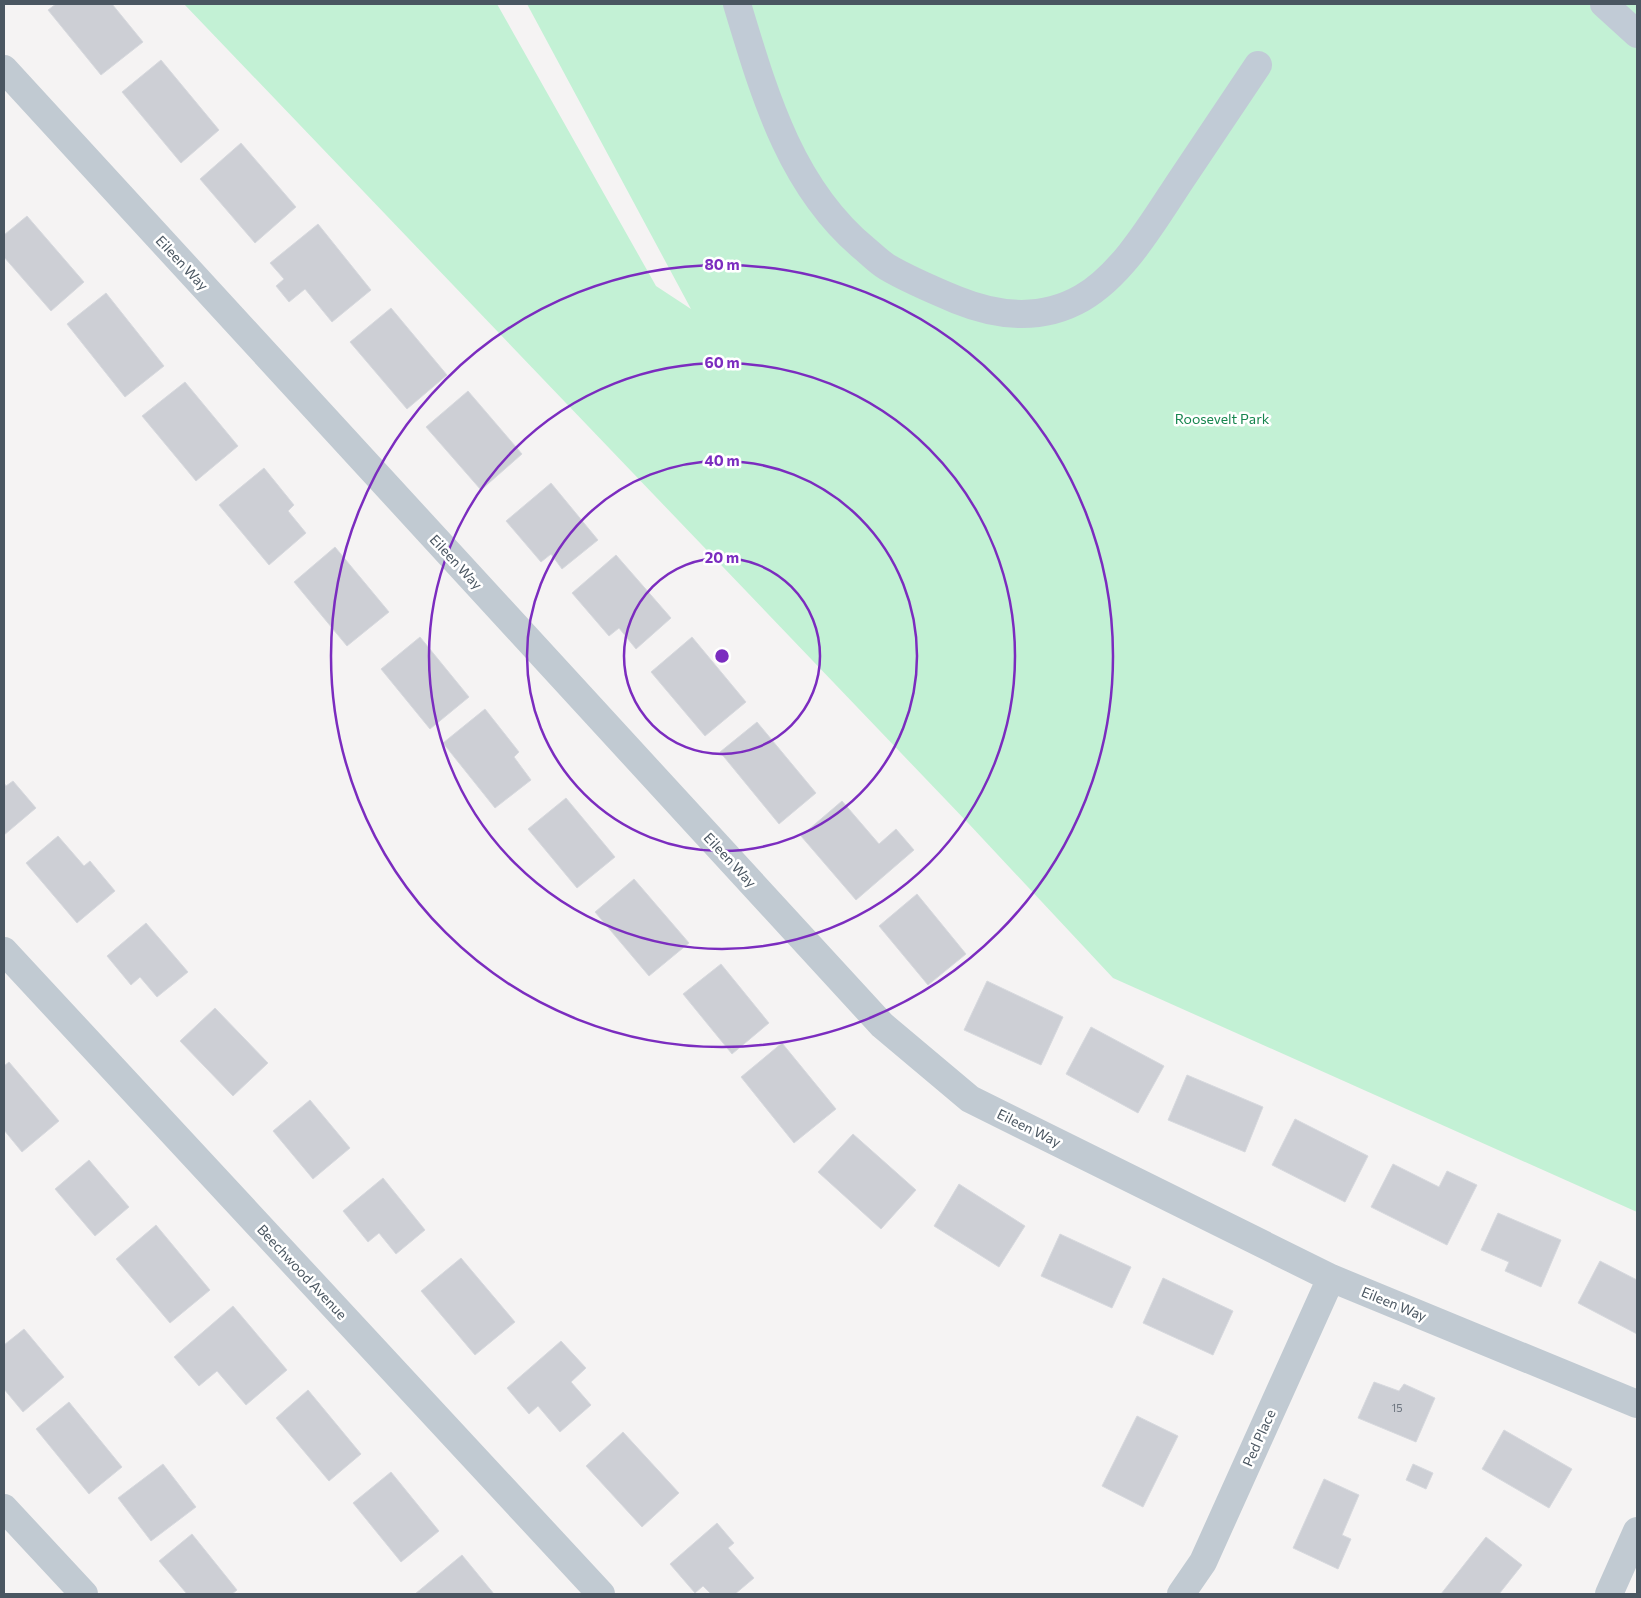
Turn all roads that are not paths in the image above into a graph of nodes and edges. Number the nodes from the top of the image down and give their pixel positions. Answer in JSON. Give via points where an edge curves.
{"nodes":[{"id":1,"x":737,"y":4,"type":"edge"},
{"id":2,"x":1604,"y":4,"type":"edge"},
{"id":3,"x":1637,"y":34,"type":"edge"},
{"id":4,"x":1258,"y":65,"type":"dead end"},
{"id":5,"x":4,"y":69,"type":"edge"},
{"id":6,"x":4,"y":951,"type":"edge"},
{"id":7,"x":1331,"y":1278,"type":"junction"},
{"id":8,"x":1637,"y":1404,"type":"edge"},
{"id":9,"x":4,"y":1508,"type":"edge"},
{"id":10,"x":1637,"y":1530,"type":"edge"},
{"id":11,"x":84,"y":1594,"type":"edge"},
{"id":12,"x":601,"y":1594,"type":"edge"},
{"id":13,"x":1181,"y":1594,"type":"edge"},
{"id":14,"x":1609,"y":1594,"type":"edge"}],
"edges":[{"from":1,"to":4,"type":"street","via":[[763,88],[788,148],[813,193],[846,234],[885,266],[926,287],[977,308],[1017,314],[1047,313],[1082,298],[1107,279],[1147,232]]},
{"from":2,"to":3,"type":"street"},
{"from":5,"to":7,"type":"street","name":"Eileen Way","via":[[882,1025],[970,1099]]},
{"from":6,"to":12,"type":"street","name":"Beechwood Avenue"},
{"from":7,"to":8,"type":"street","name":"Eileen Way"},
{"from":7,"to":13,"type":"street","name":"Ped Place","via":[[1203,1562]]},
{"from":9,"to":11,"type":"street"},
{"from":10,"to":14,"type":"street"}]}
